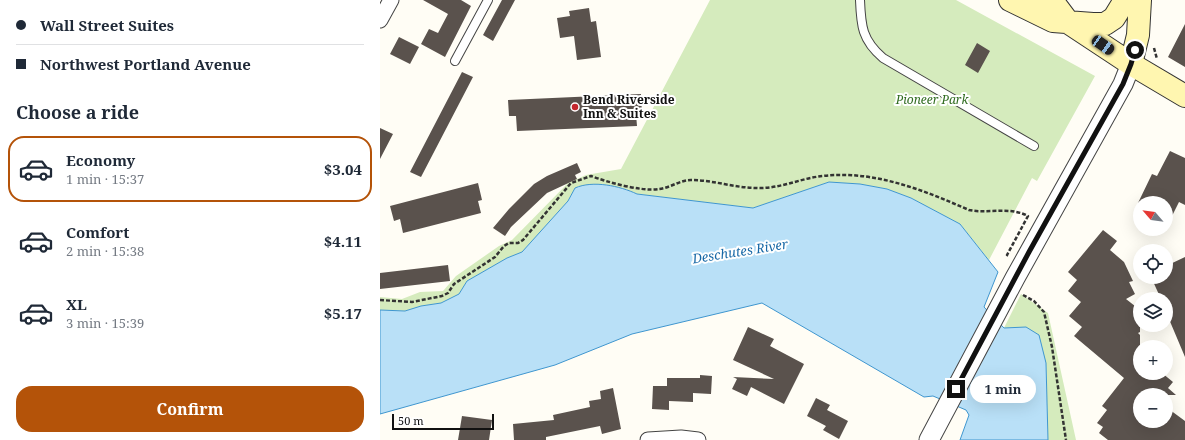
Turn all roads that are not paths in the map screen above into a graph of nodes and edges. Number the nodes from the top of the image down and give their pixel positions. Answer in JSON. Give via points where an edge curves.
{"nodes":[{"id":1,"x":391,"y":0,"type":"edge"},
{"id":2,"x":488,"y":0,"type":"edge"},
{"id":3,"x":860,"y":0,"type":"edge"},
{"id":4,"x":1010,"y":0,"type":"edge"},
{"id":5,"x":1043,"y":0,"type":"edge"},
{"id":6,"x":1125,"y":0,"type":"edge"},
{"id":7,"x":1140,"y":0,"type":"edge"},
{"id":8,"x":380,"y":20,"type":"edge"},
{"id":9,"x":1069,"y":23,"type":"junction"},
{"id":10,"x":455,"y":61,"type":"dead end"},
{"id":11,"x":1131,"y":64,"type":"junction"},
{"id":12,"x":1185,"y":96,"type":"edge"},
{"id":13,"x":1034,"y":146,"type":"dead end"},
{"id":14,"x":648,"y":440,"type":"edge"},
{"id":15,"x":698,"y":440,"type":"edge"},
{"id":16,"x":929,"y":440,"type":"edge"}],
"edges":[{"from":1,"to":8,"type":"street"},
{"from":2,"to":10,"type":"lane"},
{"from":3,"to":13,"type":"lane","via":[[861,27],[871,48],[906,72]]},
{"from":4,"to":9,"type":"main road","via":[[1053,21]]},
{"from":5,"to":9,"type":"main road","via":[[1057,7]]},
{"from":6,"to":9,"type":"main road","via":[[1114,18],[1105,24]]},
{"from":7,"to":11,"type":"main road","via":[[1138,35]]},
{"from":9,"to":11,"type":"main road"},
{"from":11,"to":12,"type":"main road"},
{"from":11,"to":16,"type":"street","via":[[1123,84]]},
{"from":14,"to":15,"type":"street"}]}
